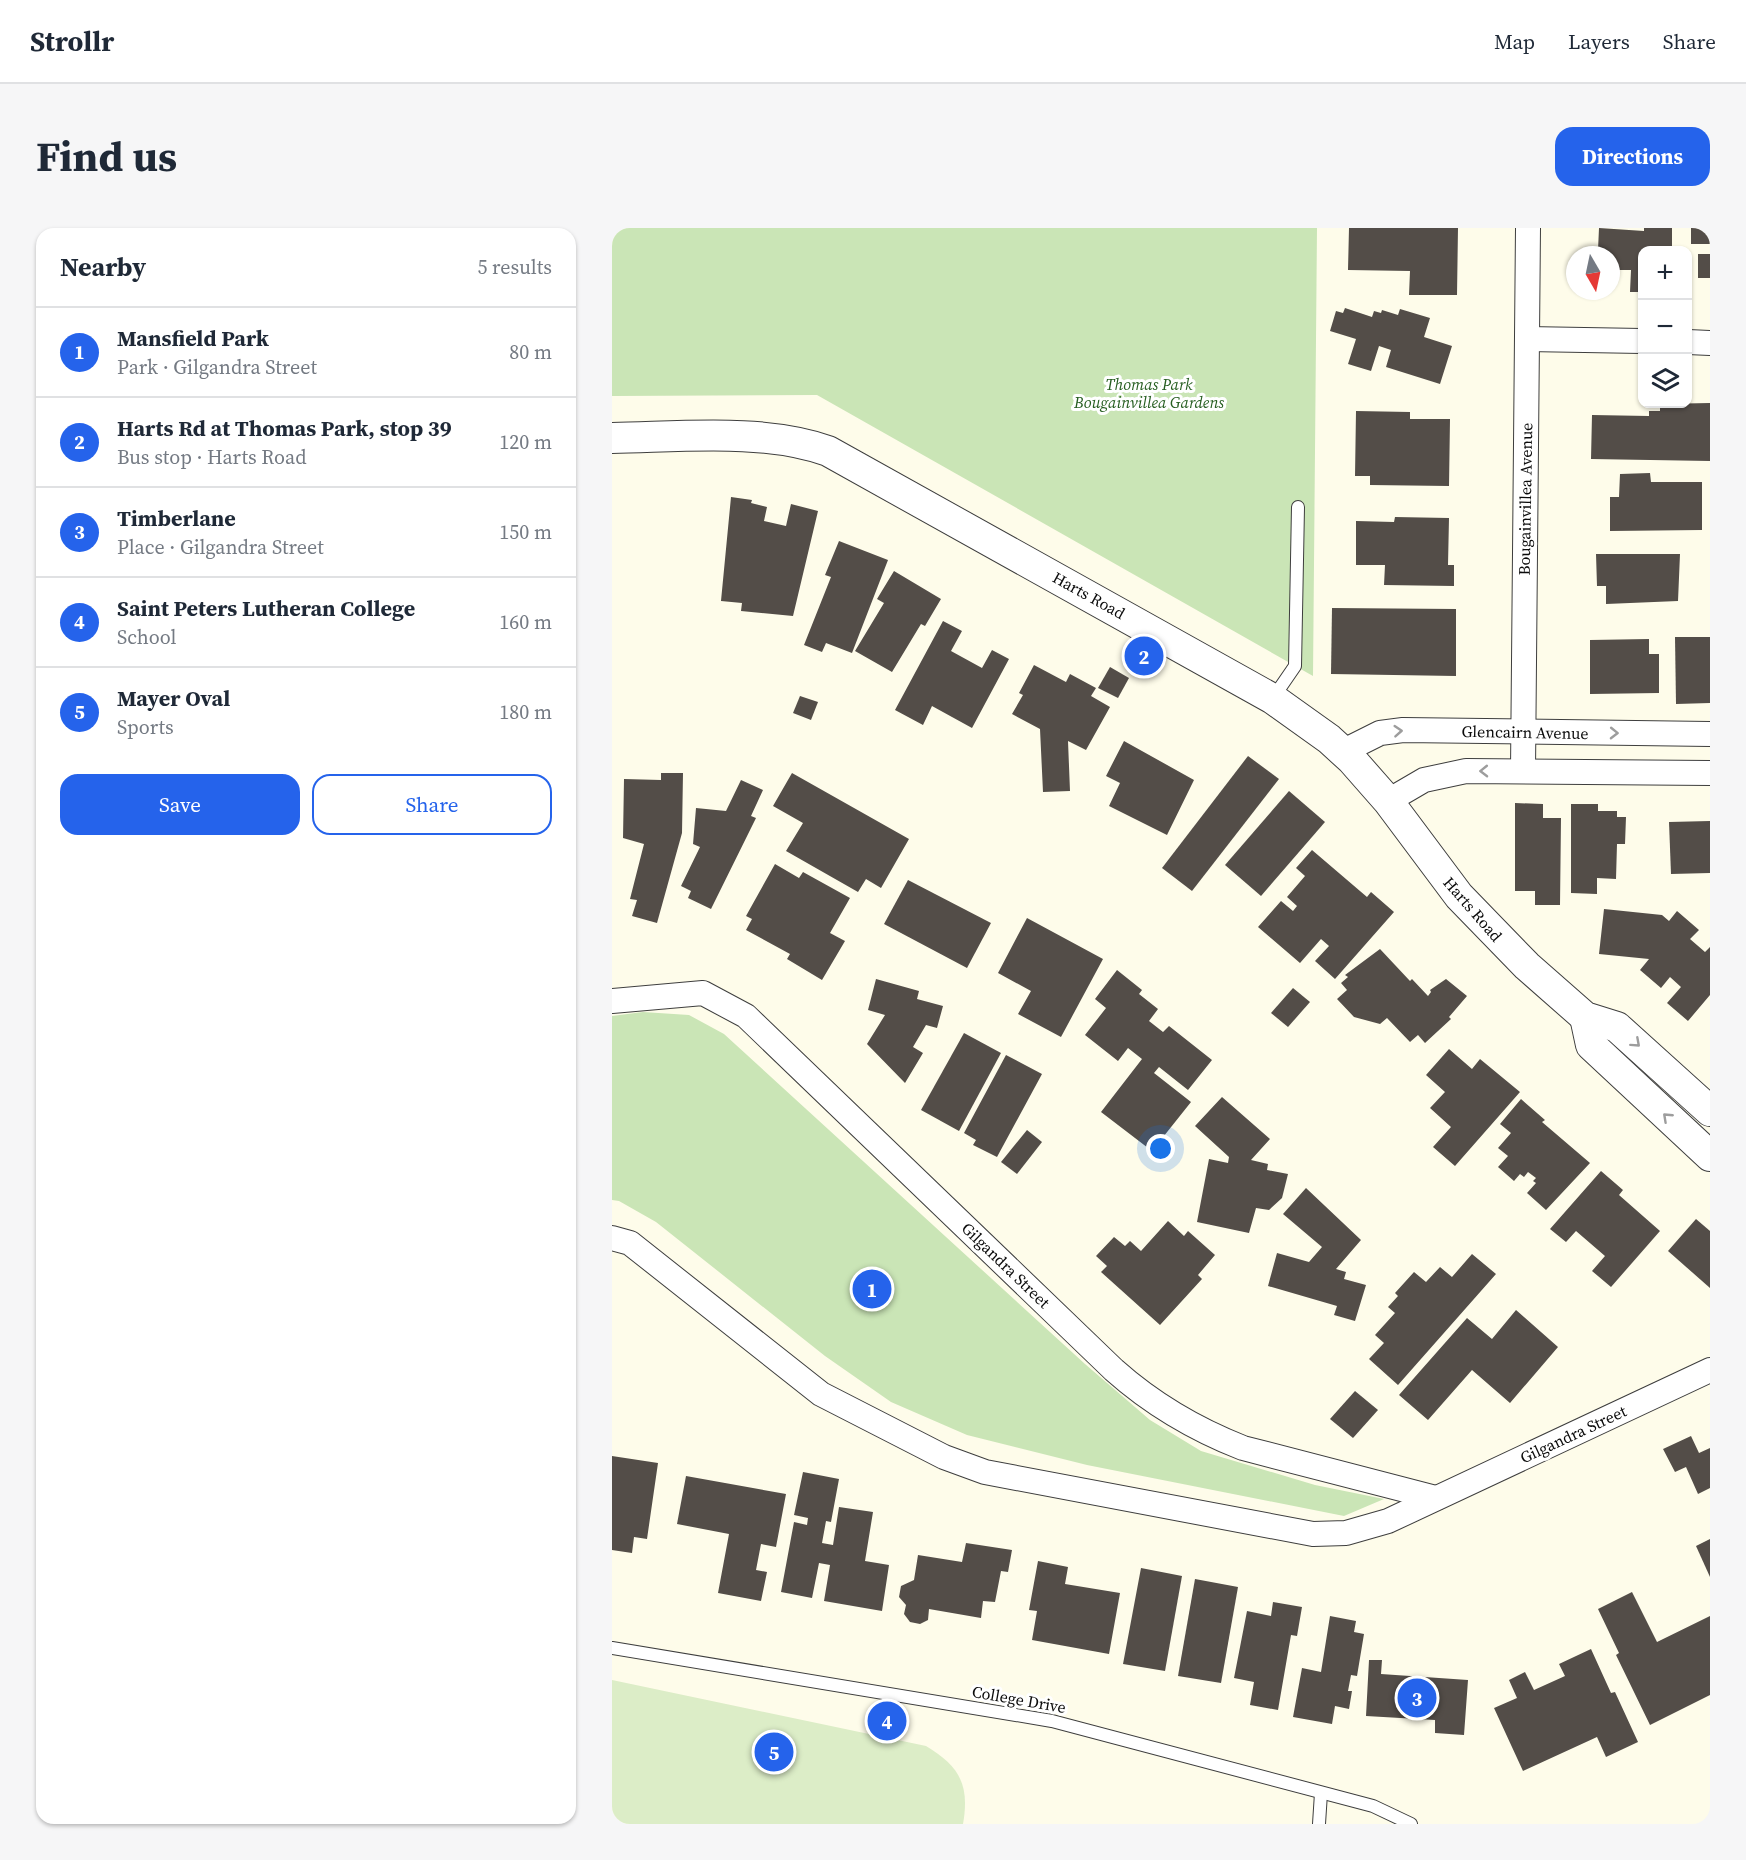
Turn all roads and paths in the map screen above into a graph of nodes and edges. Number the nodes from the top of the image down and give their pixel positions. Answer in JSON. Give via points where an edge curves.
{"nodes":[{"id":1,"x":1528,"y":228,"type":"edge"},
{"id":2,"x":1527,"y":339,"type":"junction"},
{"id":3,"x":1638,"y":342,"type":"edge"},
{"id":4,"x":1692,"y":342,"type":"edge"},
{"id":5,"x":1710,"y":343,"type":"edge"},
{"id":6,"x":612,"y":438,"type":"edge"},
{"id":7,"x":1298,"y":507,"type":"dead end"},
{"id":8,"x":1273,"y":699,"type":"junction"},
{"id":9,"x":1523,"y":732,"type":"junction"},
{"id":10,"x":1710,"y":734,"type":"edge"},
{"id":11,"x":1344,"y":751,"type":"junction"},
{"id":12,"x":1523,"y":770,"type":"junction"},
{"id":13,"x":1710,"y":773,"type":"edge"},
{"id":14,"x":1388,"y":801,"type":"junction"},
{"id":15,"x":612,"y":1002,"type":"edge"},
{"id":16,"x":1585,"y":1017,"type":"junction"},
{"id":17,"x":1710,"y":1111,"type":"edge"},
{"id":18,"x":1710,"y":1156,"type":"edge"},
{"id":19,"x":612,"y":1239,"type":"edge"},
{"id":20,"x":1710,"y":1370,"type":"edge"},
{"id":21,"x":1436,"y":1498,"type":"junction"},
{"id":22,"x":612,"y":1648,"type":"edge"},
{"id":23,"x":1321,"y":1794,"type":"junction"},
{"id":24,"x":1319,"y":1824,"type":"edge"},
{"id":25,"x":1411,"y":1824,"type":"edge"}],
"edges":[{"from":1,"to":2,"type":"street","name":"Bougainvillea Avenue"},
{"from":2,"to":3,"type":"street"},
{"from":2,"to":9,"type":"street","name":"Bougainvillea Avenue"},
{"from":4,"to":5,"type":"street"},
{"from":6,"to":8,"type":"street","name":"Harts Road","via":[[768,439],[828,451]]},
{"from":7,"to":8,"type":"lane","via":[[1295,666]]},
{"from":8,"to":11,"type":"street","name":"Harts Road"},
{"from":9,"to":10,"type":"street","name":"Glencairn Avenue","one_way":true},
{"from":11,"to":9,"type":"street","name":"Glencairn Avenue","one_way":true,"via":[[1391,731]]},
{"from":9,"to":12,"type":"street","name":"Bougainvillea Avenue"},
{"from":11,"to":14,"type":"street","name":"Harts Road"},
{"from":12,"to":13,"type":"street"},
{"from":12,"to":14,"type":"street","one_way":true,"via":[[1437,776]]},
{"from":14,"to":16,"type":"street","name":"Harts Road","via":[[1491,931]]},
{"from":15,"to":21,"type":"street","name":"Gilgandra Street","via":[[703,993],[747,1016],[1114,1370],[1167,1409],[1243,1448]]},
{"from":16,"to":17,"type":"street","name":"Harts Road","one_way":true,"via":[[1617,1027]]},
{"from":18,"to":16,"type":"street","one_way":true,"via":[[1591,1046]]},
{"from":19,"to":21,"type":"street","name":"Gilgandra Street","via":[[630,1244],[821,1394],[944,1458],[986,1472],[1313,1534],[1346,1533],[1369,1527]]},
{"from":20,"to":21,"type":"street","name":"Gilgandra Street"},
{"from":22,"to":23,"type":"lane","name":"College Drive","via":[[1052,1720]]},
{"from":23,"to":24,"type":"lane"},
{"from":23,"to":25,"type":"lane","name":"College Drive","via":[[1373,1806]]}]}
